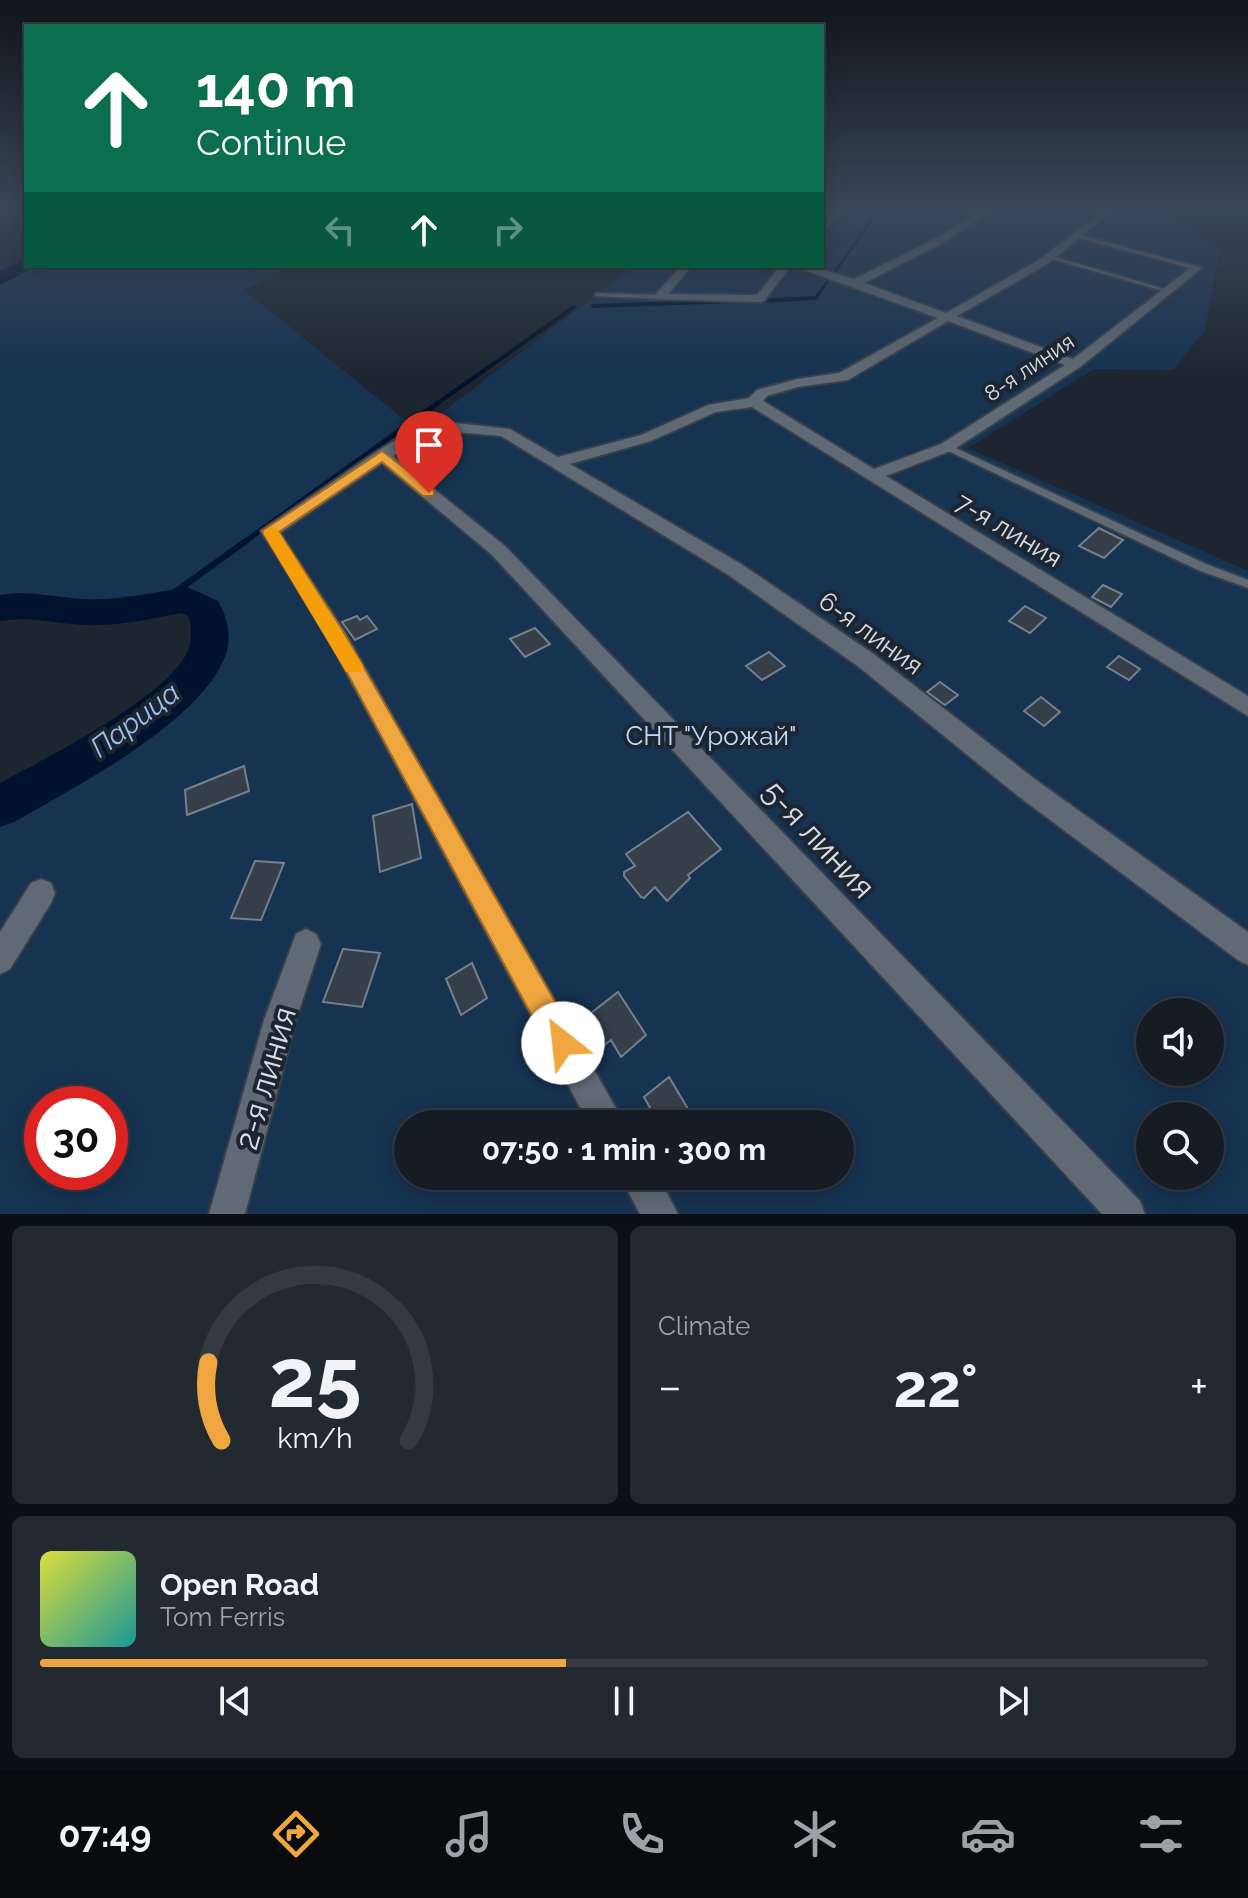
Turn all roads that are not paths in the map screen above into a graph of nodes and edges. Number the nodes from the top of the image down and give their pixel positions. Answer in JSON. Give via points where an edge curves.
{"nodes":[{"id":1,"x":892,"y":265,"type":"edge"},
{"id":2,"x":1037,"y":265,"type":"edge"},
{"id":3,"x":1077,"y":265,"type":"edge"},
{"id":4,"x":1184,"y":265,"type":"edge"},
{"id":5,"x":685,"y":268,"type":"edge"},
{"id":6,"x":784,"y":268,"type":"edge"},
{"id":7,"x":805,"y":268,"type":"edge"},
{"id":8,"x":1197,"y":268,"type":"joint"},
{"id":9,"x":855,"y":283,"type":"junction"},
{"id":10,"x":1165,"y":290,"type":"junction"},
{"id":11,"x":597,"y":295,"type":"dead end"},
{"id":12,"x":659,"y":297,"type":"junction"},
{"id":13,"x":951,"y":317,"type":"junction"},
{"id":14,"x":1075,"y":364,"type":"junction"},
{"id":15,"x":758,"y":398,"type":"junction"},
{"id":16,"x":947,"y":447,"type":"junction"},
{"id":17,"x":382,"y":455,"type":"junction"},
{"id":18,"x":555,"y":463,"type":"junction"},
{"id":19,"x":870,"y":476,"type":"junction"},
{"id":20,"x":1248,"y":584,"type":"edge"},
{"id":21,"x":1248,"y":707,"type":"edge"},
{"id":22,"x":41,"y":893,"type":"dead end"},
{"id":23,"x":306,"y":944,"type":"dead end"},
{"id":24,"x":1248,"y":950,"type":"edge"},
{"id":25,"x":0,"y":959,"type":"edge"},
{"id":26,"x":600,"y":1110,"type":"edge"},
{"id":27,"x":646,"y":1190,"type":"edge"},
{"id":28,"x":227,"y":1214,"type":"edge"},
{"id":29,"x":660,"y":1214,"type":"edge"},
{"id":30,"x":1127,"y":1214,"type":"edge"}],
"edges":[{"from":1,"to":9,"type":"street"},
{"from":2,"to":13,"type":"street"},
{"from":3,"to":10,"type":"lane"},
{"from":4,"to":8,"type":"lane"},
{"from":5,"to":12,"type":"street"},
{"from":6,"to":12,"type":"street","via":[[760,299]]},
{"from":7,"to":9,"type":"street"},
{"from":8,"to":10,"type":"street","name":"8-я линия"},
{"from":9,"to":13,"type":"street"},
{"from":10,"to":14,"type":"street","name":"8-я линия"},
{"from":11,"to":12,"type":"lane"},
{"from":13,"to":14,"type":"street"},
{"from":13,"to":15,"type":"street","via":[[843,377],[797,383]]},
{"from":14,"to":16,"type":"street","name":"8-я линия"},
{"from":15,"to":18,"type":"street","via":[[713,408],[646,438]]},
{"from":15,"to":19,"type":"street","name":"7-я линия"},
{"from":16,"to":19,"type":"street","name":"8-я линия"},
{"from":16,"to":20,"type":"lane"},
{"from":17,"to":18,"type":"street","name":"6-я линия","via":[[429,425],[505,432]]},
{"from":17,"to":26,"type":"street","via":[[270,531],[337,636]]},
{"from":17,"to":30,"type":"street","name":"5-я линия","via":[[498,550]]},
{"from":18,"to":24,"type":"street","name":"6-я линия","via":[[734,569],[843,644]]},
{"from":19,"to":21,"type":"street","name":"7-я линия"},
{"from":22,"to":25,"type":"street"},
{"from":23,"to":28,"type":"street","name":"2-я линия"},
{"from":27,"to":29,"type":"street"}]}
